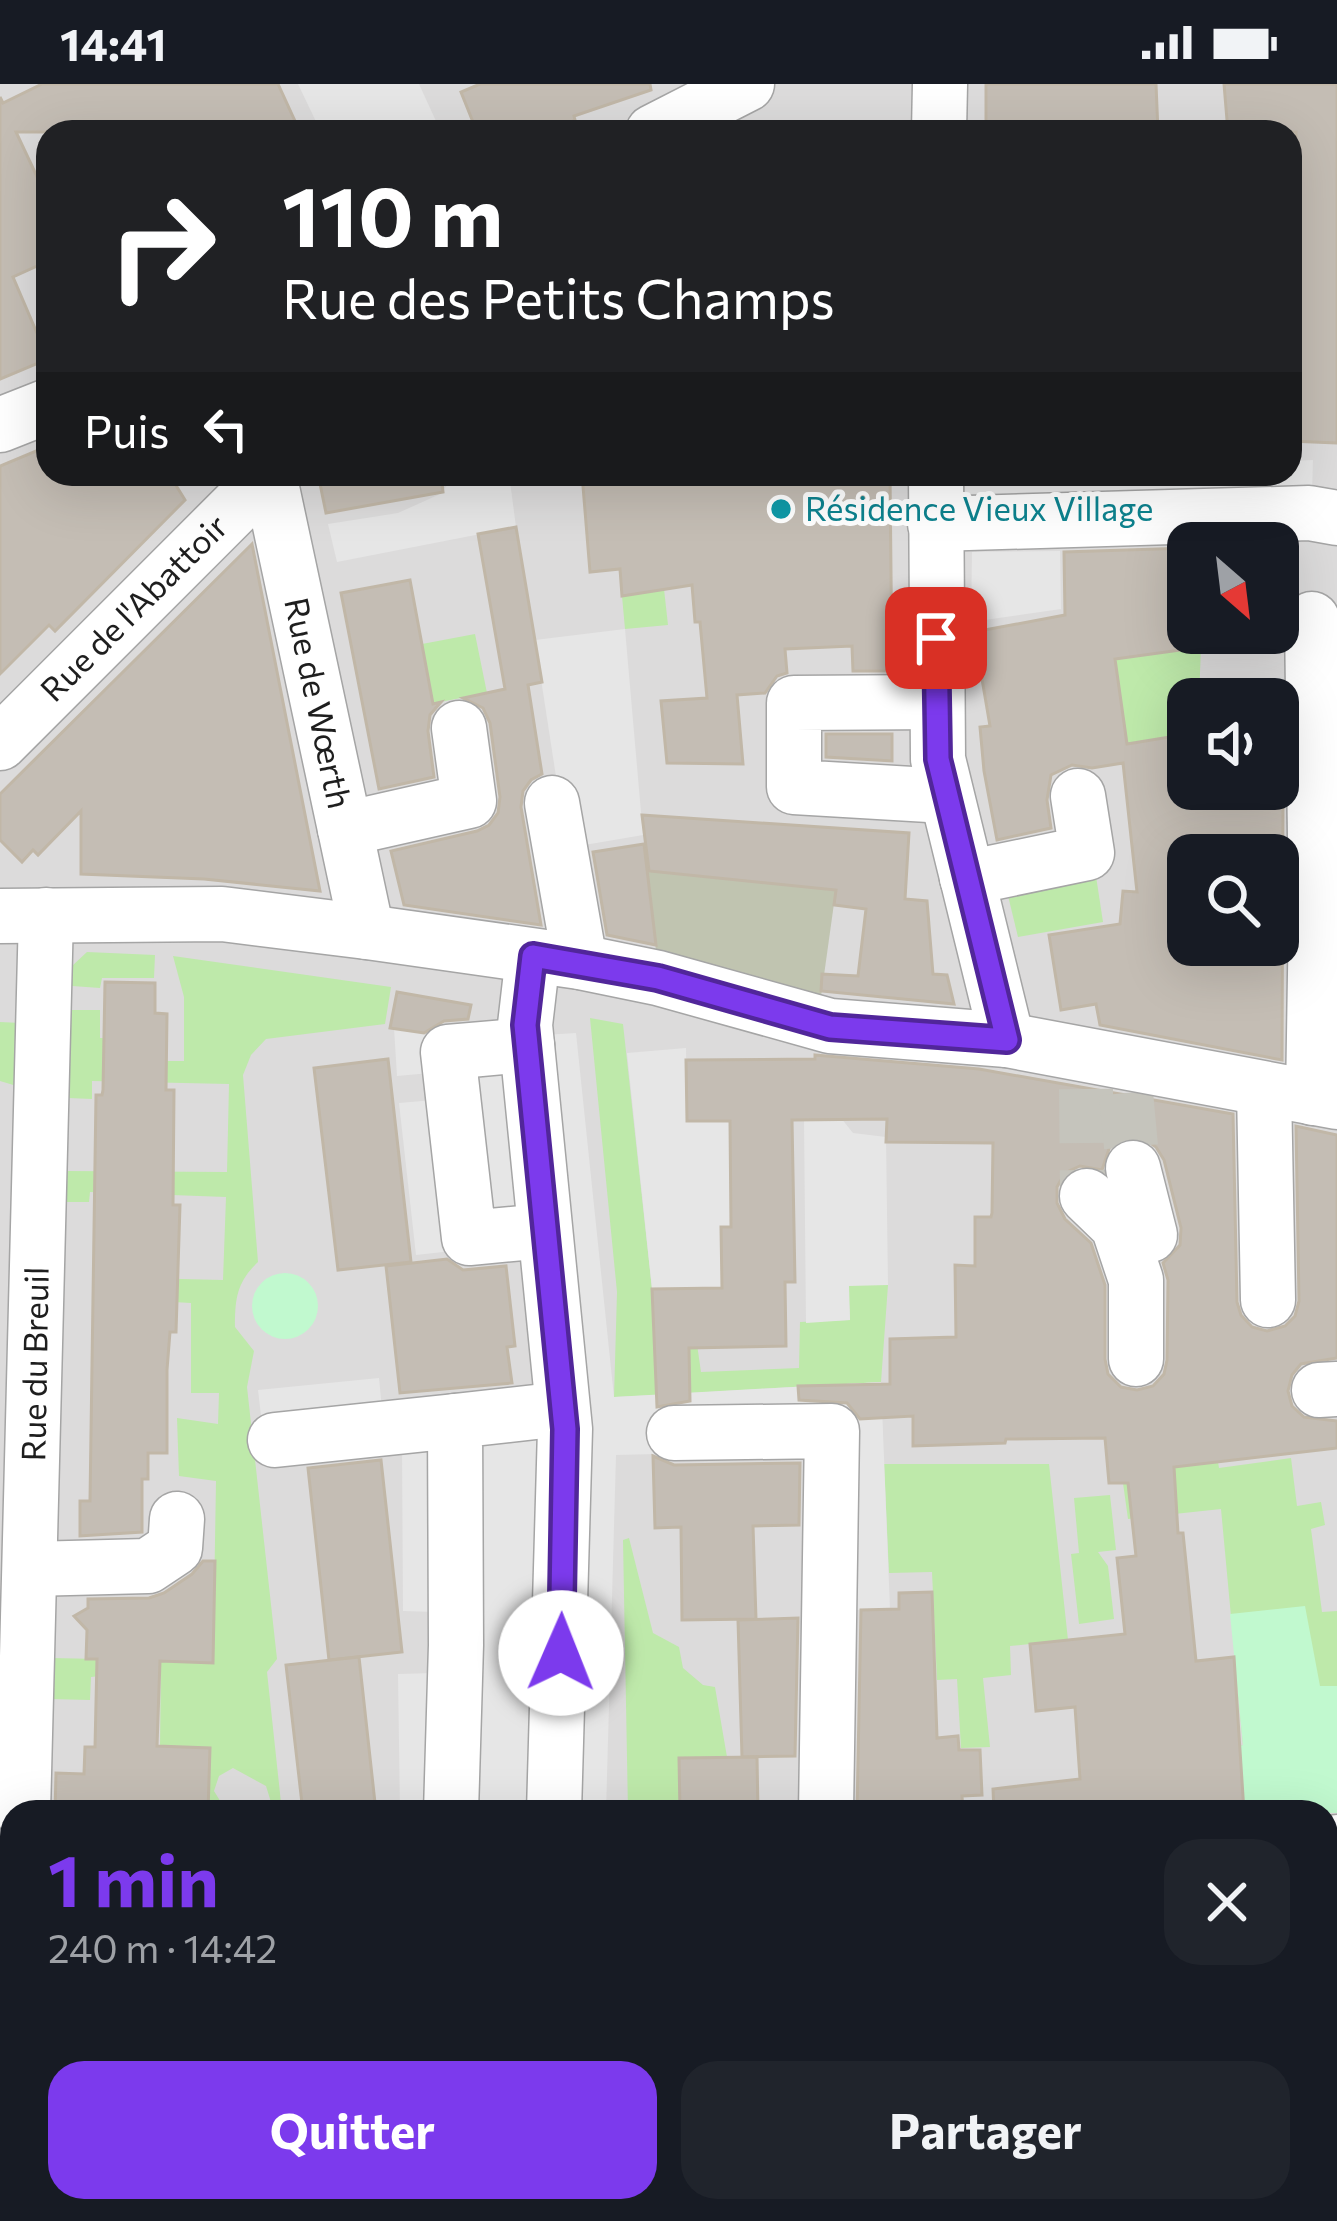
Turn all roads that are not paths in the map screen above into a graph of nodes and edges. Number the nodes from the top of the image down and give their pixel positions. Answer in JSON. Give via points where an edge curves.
{"nodes":[{"id":1,"x":747,"y":84,"type":"edge"},
{"id":2,"x":940,"y":84,"type":"edge"},
{"id":3,"x":676,"y":120,"type":"edge"},
{"id":4,"x":939,"y":120,"type":"edge"},
{"id":5,"x":36,"y":411,"type":"edge"},
{"id":6,"x":0,"y":425,"type":"edge"},
{"id":7,"x":257,"y":486,"type":"edge"},
{"id":8,"x":272,"y":486,"type":"edge"},
{"id":9,"x":936,"y":499,"type":"edge"},
{"id":10,"x":1323,"y":516,"type":"edge"},
{"id":11,"x":1312,"y":619,"type":"dead end"},
{"id":12,"x":937,"y":702,"type":"junction"},
{"id":13,"x":459,"y":728,"type":"dead end"},
{"id":14,"x":0,"y":743,"type":"edge"},
{"id":15,"x":946,"y":796,"type":"junction"},
{"id":16,"x":1078,"y":796,"type":"dead end"},
{"id":17,"x":552,"y":803,"type":"dead end"},
{"id":18,"x":345,"y":829,"type":"junction"},
{"id":19,"x":967,"y":878,"type":"junction"},
{"id":20,"x":23,"y":916,"type":"edge"},
{"id":21,"x":367,"y":932,"type":"junction"},
{"id":22,"x":557,"y":959,"type":"junction"},
{"id":23,"x":1007,"y":1040,"type":"junction"},
{"id":24,"x":527,"y":1045,"type":"junction"},
{"id":25,"x":1304,"y":1097,"type":"edge"},
{"id":26,"x":544,"y":1231,"type":"junction"},
{"id":27,"x":1150,"y":1235,"type":"dead end"},
{"id":28,"x":1268,"y":1300,"type":"dead end"},
{"id":29,"x":1136,"y":1359,"type":"dead end"},
{"id":30,"x":562,"y":1409,"type":"junction"},
{"id":31,"x":455,"y":1421,"type":"junction"},
{"id":32,"x":674,"y":1433,"type":"dead end"},
{"id":33,"x":275,"y":1441,"type":"dead end"},
{"id":34,"x":177,"y":1519,"type":"dead end"},
{"id":35,"x":29,"y":1569,"type":"junction"},
{"id":36,"x":23,"y":1800,"type":"edge"},
{"id":37,"x":451,"y":1800,"type":"edge"},
{"id":38,"x":555,"y":1800,"type":"edge"},
{"id":39,"x":826,"y":1800,"type":"edge"}],
"edges":[{"from":1,"to":3,"type":"street"},
{"from":2,"to":4,"type":"street"},
{"from":5,"to":6,"type":"street"},
{"from":7,"to":14,"type":"street","name":"Rue de l'Abattoir"},
{"from":8,"to":18,"type":"street","name":"Rue de Wœrth"},
{"from":9,"to":10,"type":"street"},
{"from":9,"to":12,"type":"street"},
{"from":11,"to":25,"type":"street","via":[[1316,912]]},
{"from":12,"to":15,"type":"street"},
{"from":12,"to":15,"type":"street","via":[[794,704],[794,787]]},
{"from":13,"to":18,"type":"street","via":[[470,801]]},
{"from":15,"to":19,"type":"street"},
{"from":16,"to":19,"type":"street","via":[[1087,853]]},
{"from":17,"to":22,"type":"street"},
{"from":18,"to":21,"type":"street","name":"Rue de Wœrth"},
{"from":19,"to":23,"type":"street"},
{"from":20,"to":21,"type":"street","via":[[222,914]]},
{"from":20,"to":35,"type":"street","name":"Rue du Breuil"},
{"from":21,"to":22,"type":"street"},
{"from":22,"to":23,"type":"street","via":[[830,1027]]},
{"from":22,"to":24,"type":"street","via":[[525,1025]]},
{"from":23,"to":25,"type":"street","via":[[1102,1074]]},
{"from":24,"to":26,"type":"street"},
{"from":24,"to":26,"type":"street","via":[[448,1052],[469,1238]]},
{"from":25,"to":28,"type":"street"},
{"from":26,"to":30,"type":"street"},
{"from":27,"to":29,"type":"street","via":[[1134,1180],[1118,1226],[1136,1280]]},
{"from":30,"to":31,"type":"street"},
{"from":30,"to":38,"type":"street"},
{"from":31,"to":33,"type":"street"},
{"from":31,"to":37,"type":"street"},
{"from":32,"to":39,"type":"street","via":[[832,1431]]},
{"from":34,"to":35,"type":"street","via":[[175,1548],[148,1566]]},
{"from":35,"to":36,"type":"street","name":"Rue du Breuil"}]}
